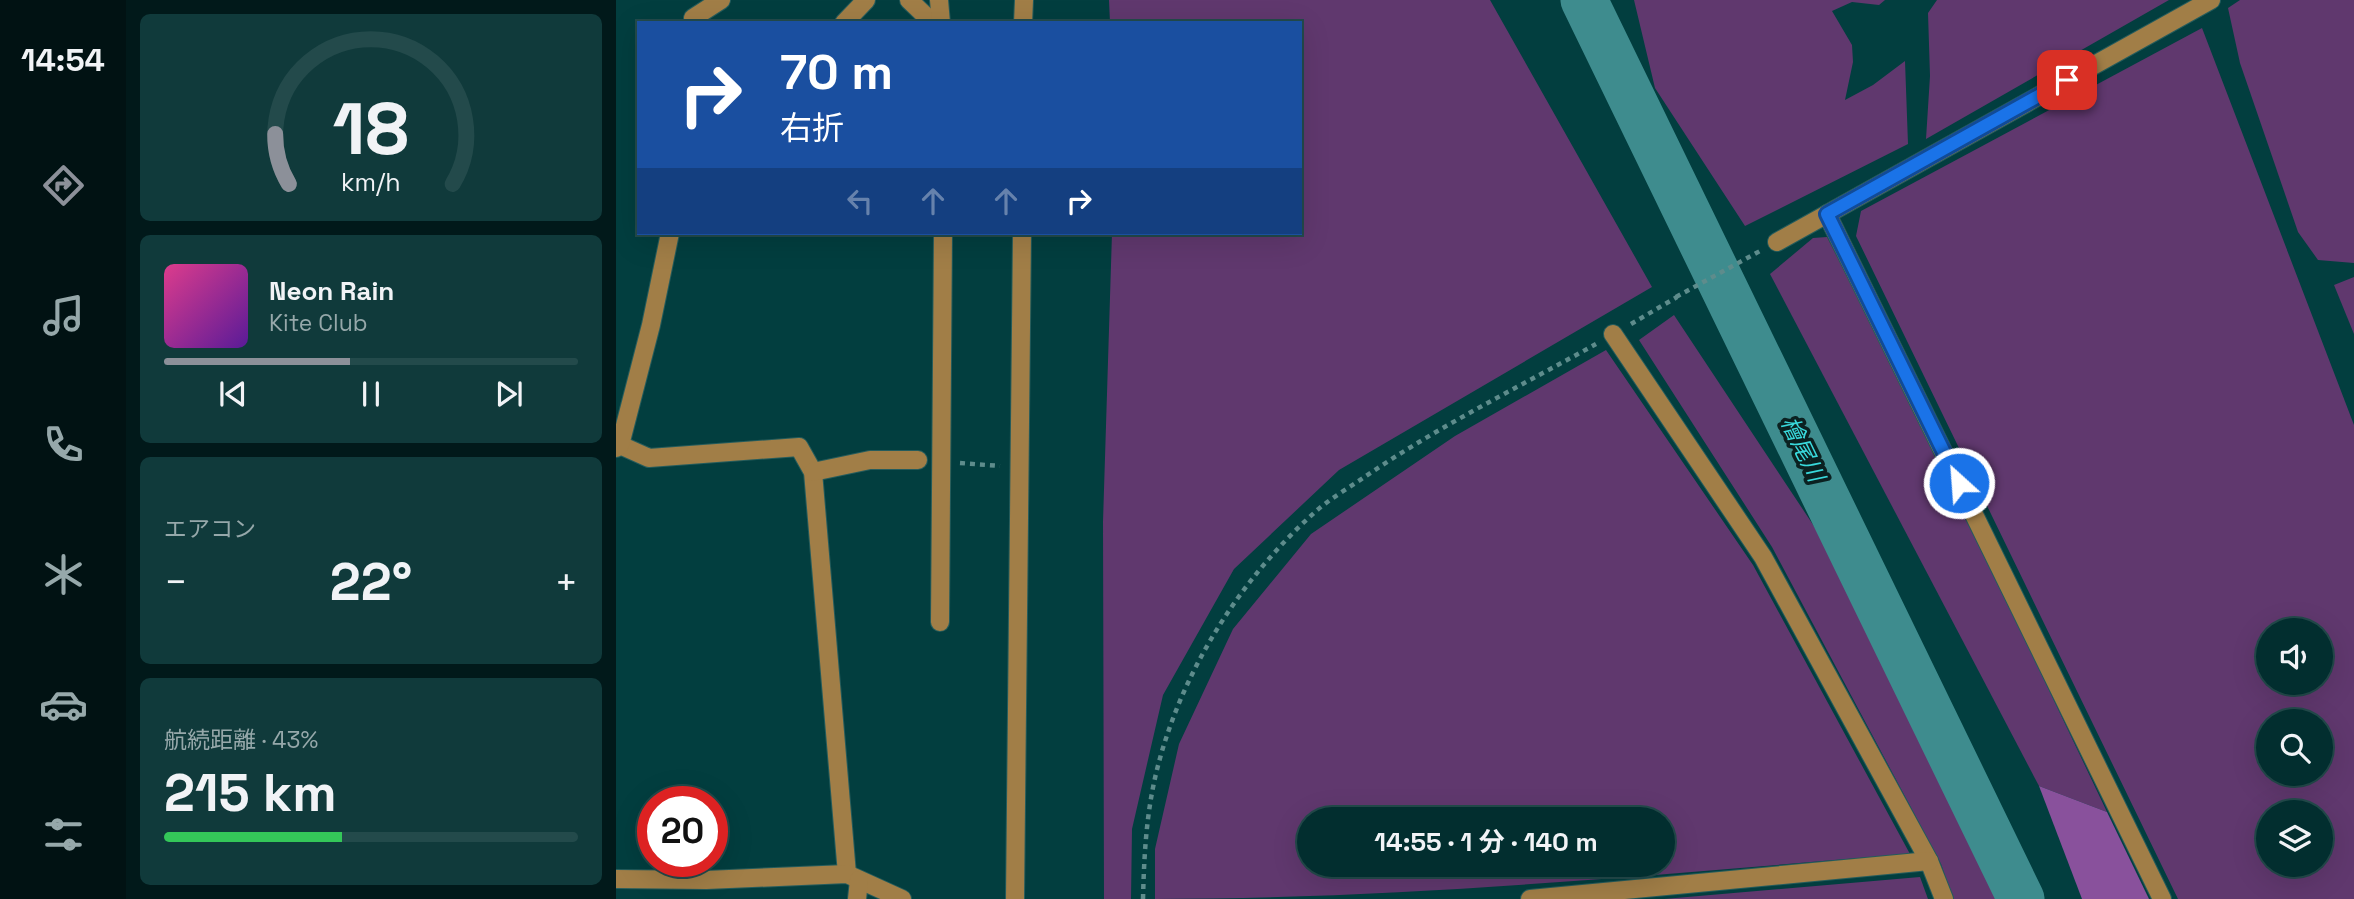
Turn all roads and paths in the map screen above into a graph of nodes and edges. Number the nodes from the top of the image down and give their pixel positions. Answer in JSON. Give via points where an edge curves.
{"nodes":[{"id":1,"x":687,"y":0,"type":"edge"},
{"id":2,"x":720,"y":0,"type":"edge"},
{"id":3,"x":866,"y":0,"type":"edge"},
{"id":4,"x":909,"y":0,"type":"edge"},
{"id":5,"x":939,"y":0,"type":"edge"},
{"id":6,"x":1024,"y":0,"type":"edge"},
{"id":7,"x":2211,"y":0,"type":"edge"},
{"id":8,"x":694,"y":20,"type":"edge"},
{"id":9,"x":846,"y":21,"type":"edge"},
{"id":10,"x":931,"y":21,"type":"edge"},
{"id":11,"x":941,"y":21,"type":"edge"},
{"id":12,"x":1023,"y":21,"type":"edge"},
{"id":13,"x":1827,"y":214,"type":"junction"},
{"id":14,"x":670,"y":235,"type":"edge"},
{"id":15,"x":943,"y":235,"type":"edge"},
{"id":16,"x":1022,"y":235,"type":"edge"},
{"id":17,"x":1777,"y":242,"type":"joint"},
{"id":18,"x":1613,"y":334,"type":"junction"},
{"id":19,"x":618,"y":446,"type":"edge"},
{"id":20,"x":918,"y":460,"type":"dead end"},
{"id":21,"x":941,"y":462,"type":"junction"},
{"id":22,"x":1020,"y":467,"type":"junction"},
{"id":23,"x":813,"y":472,"type":"junction"},
{"id":24,"x":940,"y":622,"type":"dead end"},
{"id":25,"x":1929,"y":861,"type":"junction"},
{"id":26,"x":853,"y":877,"type":"junction"},
{"id":27,"x":616,"y":878,"type":"edge"},
{"id":28,"x":857,"y":899,"type":"edge"},
{"id":29,"x":902,"y":899,"type":"edge"},
{"id":30,"x":1015,"y":899,"type":"edge"},
{"id":31,"x":1143,"y":899,"type":"edge"},
{"id":32,"x":1530,"y":899,"type":"edge"},
{"id":33,"x":1944,"y":899,"type":"edge"},
{"id":34,"x":2162,"y":899,"type":"edge"}],
"edges":[{"from":1,"to":8,"type":"street"},
{"from":2,"to":8,"type":"street"},
{"from":3,"to":9,"type":"street"},
{"from":4,"to":10,"type":"street"},
{"from":5,"to":11,"type":"street"},
{"from":6,"to":12,"type":"street"},
{"from":7,"to":13,"type":"street"},
{"from":13,"to":17,"type":"street"},
{"from":13,"to":34,"type":"street"},
{"from":14,"to":19,"type":"street"},
{"from":15,"to":21,"type":"street"},
{"from":16,"to":22,"type":"street"},
{"from":17,"to":18,"type":"path"},
{"from":18,"to":25,"type":"street","via":[[1763,557]]},
{"from":18,"to":31,"type":"path","via":[[1395,456],[1315,511],[1251,576],[1175,710],[1155,778],[1144,844]]},
{"from":19,"to":23,"type":"street","via":[[649,458],[799,447]]},
{"from":20,"to":23,"type":"street","via":[[870,460]]},
{"from":21,"to":22,"type":"path"},
{"from":21,"to":24,"type":"street"},
{"from":22,"to":30,"type":"street"},
{"from":23,"to":26,"type":"street"},
{"from":25,"to":32,"type":"street"},
{"from":25,"to":33,"type":"street"},
{"from":26,"to":27,"type":"street"},
{"from":26,"to":28,"type":"street"},
{"from":26,"to":29,"type":"street"}]}
